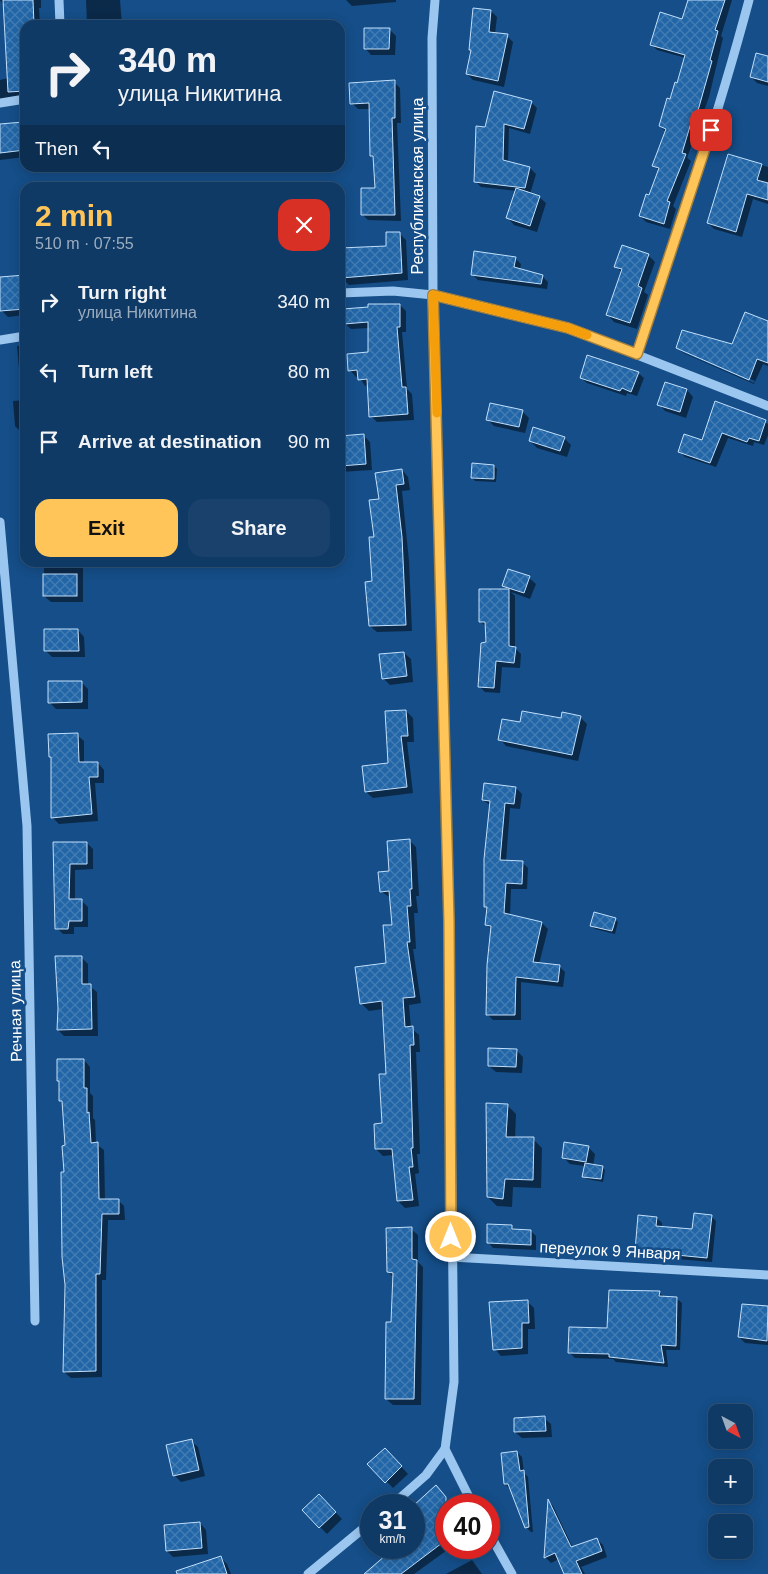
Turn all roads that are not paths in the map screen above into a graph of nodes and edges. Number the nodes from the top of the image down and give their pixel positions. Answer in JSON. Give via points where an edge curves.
{"nodes":[{"id":1,"x":59,"y":0,"type":"edge"},
{"id":2,"x":435,"y":0,"type":"edge"},
{"id":3,"x":749,"y":0,"type":"edge"},
{"id":4,"x":60,"y":20,"type":"edge"},
{"id":5,"x":20,"y":100,"type":"edge"},
{"id":6,"x":0,"y":104,"type":"edge"},
{"id":7,"x":345,"y":293,"type":"edge"},
{"id":8,"x":433,"y":295,"type":"junction"},
{"id":9,"x":20,"y":337,"type":"edge"},
{"id":10,"x":0,"y":340,"type":"edge"},
{"id":11,"x":637,"y":354,"type":"junction"},
{"id":12,"x":768,"y":406,"type":"edge"},
{"id":13,"x":0,"y":522,"type":"edge"},
{"id":14,"x":451,"y":1257,"type":"junction"},
{"id":15,"x":768,"y":1274,"type":"edge"},
{"id":16,"x":35,"y":1321,"type":"dead end"},
{"id":17,"x":445,"y":1449,"type":"junction"},
{"id":18,"x":404,"y":1494,"type":"edge"},
{"id":19,"x":468,"y":1494,"type":"edge"},
{"id":20,"x":360,"y":1531,"type":"edge"},
{"id":21,"x":500,"y":1553,"type":"edge"},
{"id":22,"x":308,"y":1574,"type":"edge"},
{"id":23,"x":512,"y":1574,"type":"edge"}],
"edges":[{"from":1,"to":4,"type":"street"},
{"from":2,"to":8,"type":"street","name":"Республиканская улица","via":[[432,48]]},
{"from":3,"to":11,"type":"street","via":[[726,84]]},
{"from":5,"to":6,"type":"street"},
{"from":7,"to":8,"type":"street","via":[[393,291]]},
{"from":8,"to":11,"type":"street","via":[[568,328]]},
{"from":8,"to":14,"type":"street","name":"Республиканская улица","via":[[449,922]]},
{"from":9,"to":10,"type":"street"},
{"from":11,"to":12,"type":"street"},
{"from":13,"to":16,"type":"street","name":"Речная улица","via":[[27,826]]},
{"from":14,"to":15,"type":"street","name":"переулок 9 Января"},
{"from":14,"to":17,"type":"street","name":"Республиканская улица","via":[[454,1382]]},
{"from":17,"to":18,"type":"street","via":[[426,1475]]},
{"from":17,"to":19,"type":"street"},
{"from":20,"to":22,"type":"street"},
{"from":21,"to":23,"type":"street"}]}
